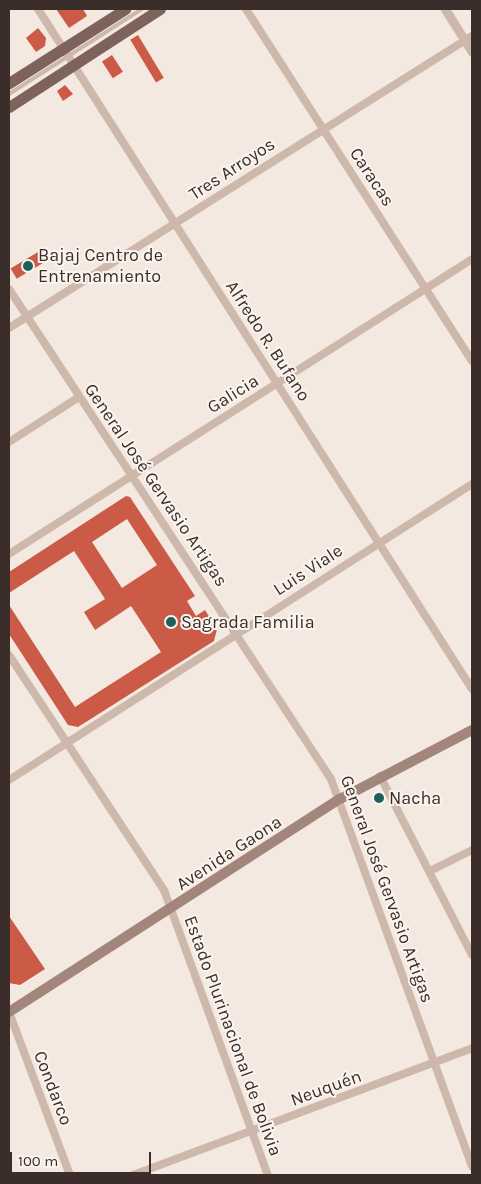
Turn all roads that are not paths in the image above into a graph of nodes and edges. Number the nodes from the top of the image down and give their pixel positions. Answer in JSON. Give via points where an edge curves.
{"nodes":[{"id":1,"x":38,"y":9,"type":"edge"},
{"id":2,"x":124,"y":9,"type":"edge"},
{"id":3,"x":142,"y":9,"type":"edge"},
{"id":4,"x":160,"y":9,"type":"edge"},
{"id":5,"x":246,"y":9,"type":"edge"},
{"id":6,"x":445,"y":9,"type":"edge"},
{"id":7,"x":469,"y":39,"type":"edge"},
{"id":8,"x":472,"y":52,"type":"edge"},
{"id":9,"x":68,"y":56,"type":"junction"},
{"id":10,"x":9,"y":83,"type":"edge"},
{"id":11,"x":9,"y":94,"type":"edge"},
{"id":12,"x":9,"y":107,"type":"edge"},
{"id":13,"x":323,"y":129,"type":"junction"},
{"id":14,"x":176,"y":224,"type":"junction"},
{"id":15,"x":472,"y":259,"type":"edge"},
{"id":16,"x":9,"y":289,"type":"edge"},
{"id":17,"x":425,"y":289,"type":"junction"},
{"id":18,"x":28,"y":317,"type":"junction"},
{"id":19,"x":9,"y":328,"type":"edge"},
{"id":20,"x":472,"y":361,"type":"edge"},
{"id":21,"x":278,"y":383,"type":"junction"},
{"id":22,"x":79,"y":397,"type":"junction"},
{"id":23,"x":9,"y":442,"type":"edge"},
{"id":24,"x":130,"y":476,"type":"junction"},
{"id":25,"x":472,"y":484,"type":"edge"},
{"id":26,"x":379,"y":542,"type":"junction"},
{"id":27,"x":9,"y":554,"type":"edge"},
{"id":28,"x":237,"y":633,"type":"junction"},
{"id":29,"x":9,"y":655,"type":"edge"},
{"id":30,"x":472,"y":690,"type":"edge"},
{"id":31,"x":472,"y":730,"type":"edge"},
{"id":32,"x":66,"y":742,"type":"junction"},
{"id":33,"x":380,"y":776,"type":"junction"},
{"id":34,"x":9,"y":780,"type":"edge"},
{"id":35,"x":340,"y":799,"type":"junction"},
{"id":36,"x":472,"y":850,"type":"edge"},
{"id":37,"x":430,"y":871,"type":"junction"},
{"id":38,"x":172,"y":910,"type":"junction"},
{"id":39,"x":472,"y":955,"type":"edge"},
{"id":40,"x":9,"y":1012,"type":"edge"},
{"id":41,"x":472,"y":1048,"type":"edge"},
{"id":42,"x":434,"y":1063,"type":"junction"},
{"id":43,"x":252,"y":1131,"type":"junction"},
{"id":44,"x":472,"y":1166,"type":"edge"},
{"id":45,"x":70,"y":1175,"type":"edge"},
{"id":46,"x":133,"y":1175,"type":"edge"},
{"id":47,"x":268,"y":1175,"type":"edge"}],
"edges":[{"from":1,"to":9,"type":"street","name":"Alfredo R. Bufano"},
{"from":2,"to":9,"type":"main road"},
{"from":3,"to":9,"type":"lane"},
{"from":4,"to":9,"type":"main road"},
{"from":5,"to":13,"type":"street","name":"Caracas"},
{"from":6,"to":7,"type":"street"},
{"from":7,"to":8,"type":"street"},
{"from":7,"to":13,"type":"street","name":"Tres Arroyos"},
{"from":9,"to":10,"type":"main road"},
{"from":9,"to":11,"type":"lane"},
{"from":9,"to":12,"type":"main road"},
{"from":9,"to":14,"type":"street","name":"Alfredo R. Bufano"},
{"from":13,"to":14,"type":"street","name":"Tres Arroyos"},
{"from":13,"to":17,"type":"street","name":"Caracas"},
{"from":14,"to":18,"type":"street","name":"Tres Arroyos"},
{"from":14,"to":21,"type":"street","name":"Alfredo R. Bufano"},
{"from":15,"to":17,"type":"street","name":"Galicia"},
{"from":16,"to":18,"type":"street","name":"General José Gervasio Artigas"},
{"from":17,"to":20,"type":"street","name":"Caracas"},
{"from":17,"to":21,"type":"street","name":"Galicia"},
{"from":18,"to":19,"type":"street","name":"Tres Arroyos"},
{"from":18,"to":22,"type":"street","name":"General José Gervasio Artigas"},
{"from":21,"to":24,"type":"street","name":"Galicia"},
{"from":21,"to":26,"type":"street","name":"Alfredo R. Bufano"},
{"from":22,"to":23,"type":"street"},
{"from":22,"to":24,"type":"street","name":"General José Gervasio Artigas"},
{"from":24,"to":27,"type":"street","name":"Galicia"},
{"from":24,"to":28,"type":"street","name":"General José Gervasio Artigas"},
{"from":25,"to":26,"type":"street","name":"Luis Viale"},
{"from":26,"to":28,"type":"street","name":"Luis Viale"},
{"from":26,"to":30,"type":"street","name":"Alfredo R. Bufano"},
{"from":28,"to":32,"type":"street","name":"Luis Viale"},
{"from":28,"to":35,"type":"street","name":"General José Gervasio Artigas","via":[[332,778]]},
{"from":29,"to":32,"type":"street","name":"Estado Plurinacional de Bolivia"},
{"from":31,"to":33,"type":"main road","name":"Avenida Gaona"},
{"from":32,"to":34,"type":"street","name":"Luis Viale"},
{"from":32,"to":38,"type":"street","name":"Estado Plurinacional de Bolivia","via":[[164,890]]},
{"from":33,"to":35,"type":"main road","name":"Avenida Gaona"},
{"from":33,"to":37,"type":"street"},
{"from":35,"to":38,"type":"main road","name":"Avenida Gaona"},
{"from":35,"to":42,"type":"street","name":"General José Gervasio Artigas"},
{"from":36,"to":37,"type":"street"},
{"from":37,"to":39,"type":"street"},
{"from":38,"to":40,"type":"main road","name":"Avenida Gaona"},
{"from":38,"to":43,"type":"street","name":"Estado Plurinacional de Bolivia"},
{"from":40,"to":45,"type":"street","name":"Condarco"},
{"from":41,"to":42,"type":"street","name":"Neuquén"},
{"from":42,"to":43,"type":"street","name":"Neuquén"},
{"from":42,"to":44,"type":"street","name":"General José Gervasio Artigas"},
{"from":43,"to":46,"type":"street","name":"Neuquén"},
{"from":43,"to":47,"type":"street","name":"Estado Plurinacional de Bolivia"}]}
